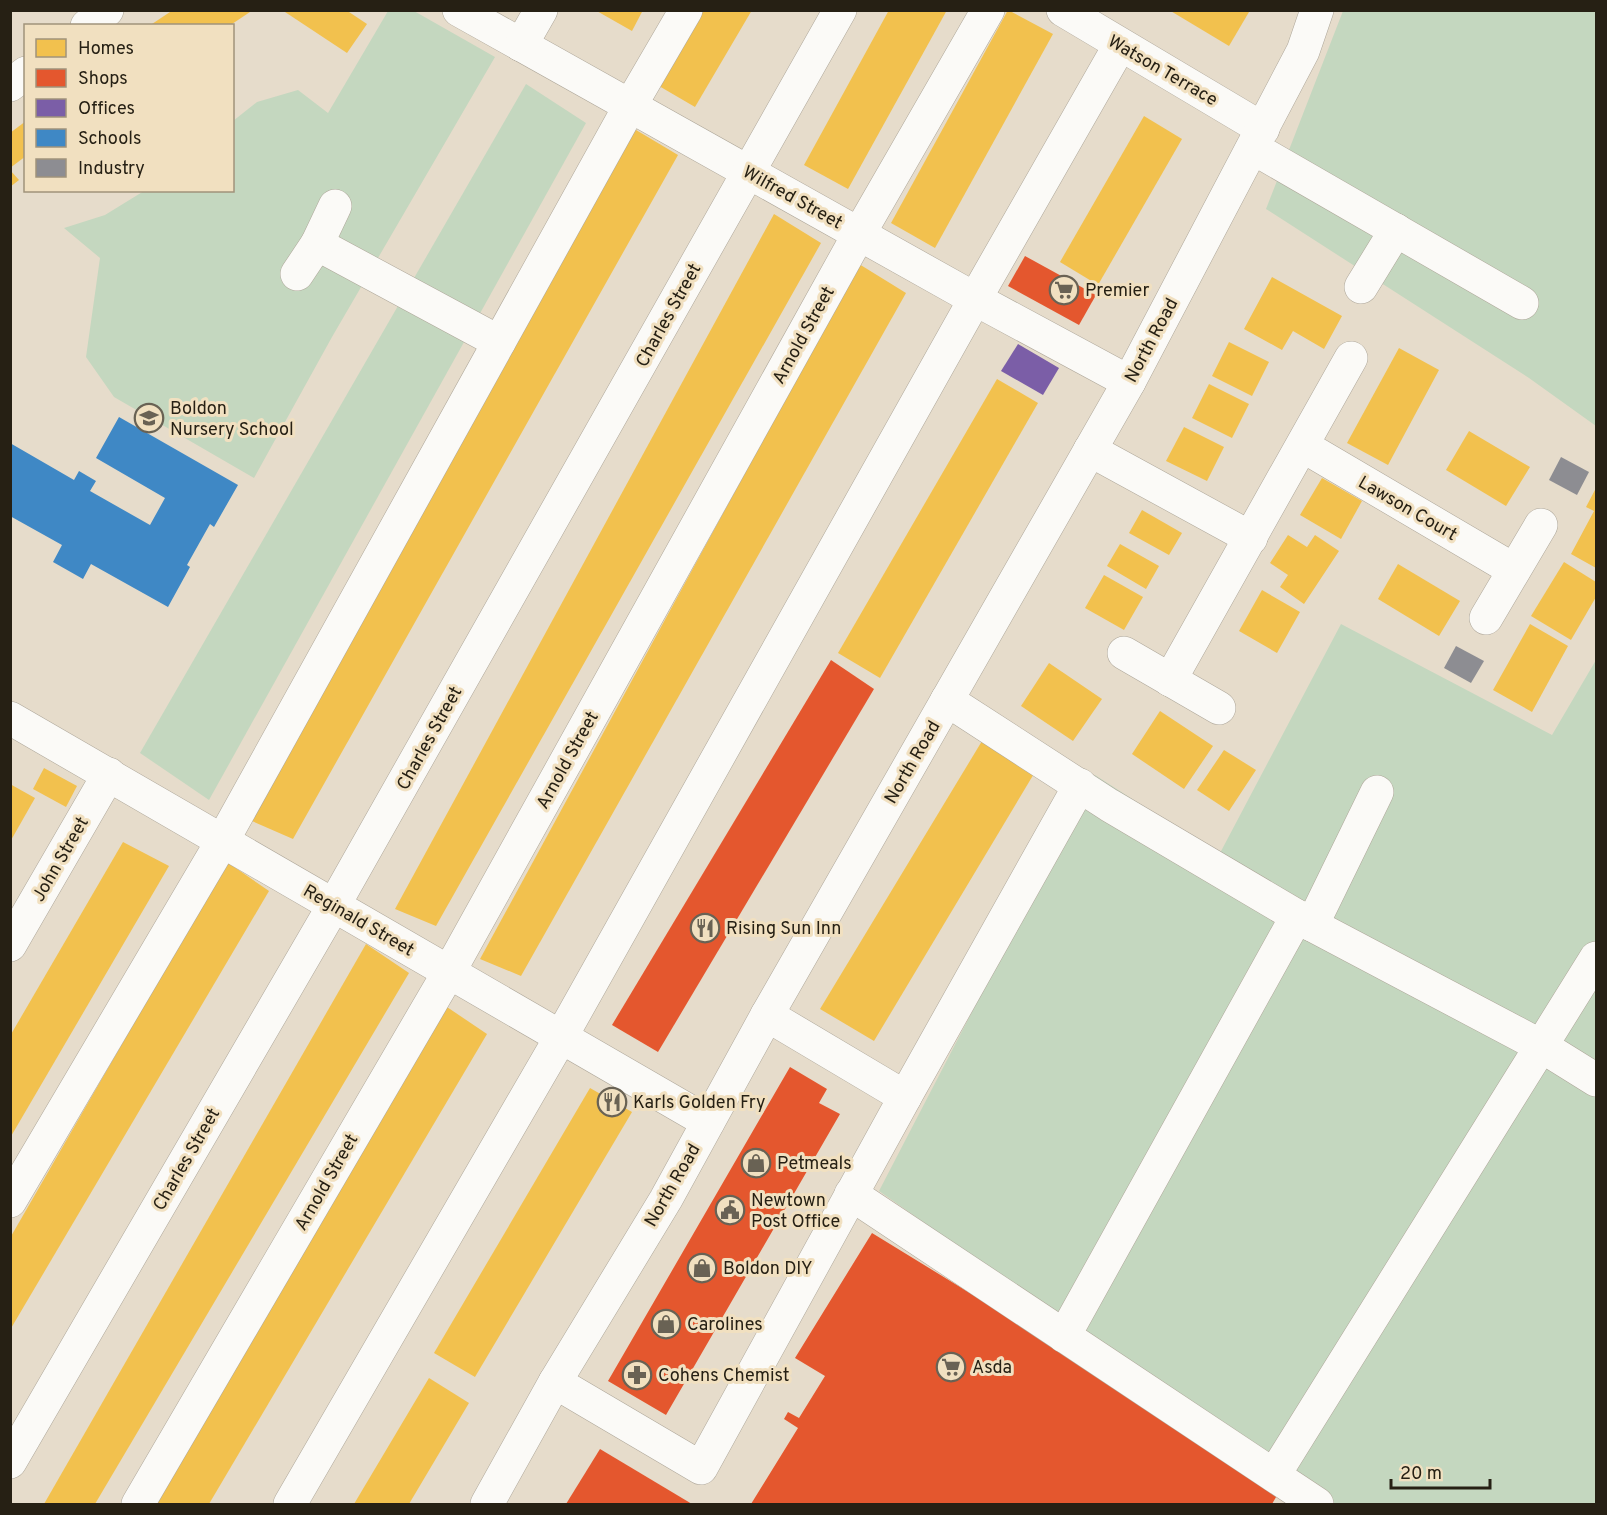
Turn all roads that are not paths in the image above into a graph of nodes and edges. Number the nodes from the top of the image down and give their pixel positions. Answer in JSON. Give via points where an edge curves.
{"nodes":[{"id":1,"x":107,"y":10,"type":"edge"},
{"id":2,"x":459,"y":10,"type":"edge"},
{"id":3,"x":541,"y":10,"type":"edge"},
{"id":4,"x":686,"y":10,"type":"edge"},
{"id":5,"x":840,"y":10,"type":"edge"},
{"id":6,"x":988,"y":10,"type":"edge"},
{"id":7,"x":1063,"y":10,"type":"edge"},
{"id":8,"x":1317,"y":10,"type":"edge"},
{"id":9,"x":90,"y":24,"type":"edge"},
{"id":10,"x":521,"y":45,"type":"junction"},
{"id":11,"x":1120,"y":45,"type":"junction"},
{"id":12,"x":24,"y":74,"type":"edge"},
{"id":13,"x":10,"y":85,"type":"edge"},
{"id":14,"x":630,"y":106,"type":"junction"},
{"id":15,"x":1258,"y":138,"type":"junction"},
{"id":16,"x":748,"y":172,"type":"junction"},
{"id":17,"x":335,"y":206,"type":"dead end"},
{"id":18,"x":1396,"y":230,"type":"junction"},
{"id":19,"x":859,"y":234,"type":"junction"},
{"id":20,"x":317,"y":244,"type":"junction"},
{"id":21,"x":297,"y":274,"type":"dead end"},
{"id":22,"x":1361,"y":287,"type":"dead end"},
{"id":23,"x":975,"y":298,"type":"junction"},
{"id":24,"x":1522,"y":303,"type":"dead end"},
{"id":25,"x":499,"y":342,"type":"junction"},
{"id":26,"x":1351,"y":358,"type":"dead end"},
{"id":27,"x":1129,"y":382,"type":"junction"},
{"id":28,"x":1303,"y":446,"type":"junction"},
{"id":29,"x":1090,"y":450,"type":"junction"},
{"id":30,"x":1540,"y":525,"type":"dead end"},
{"id":31,"x":1251,"y":538,"type":"junction"},
{"id":32,"x":1514,"y":570,"type":"junction"},
{"id":33,"x":1486,"y":618,"type":"dead end"},
{"id":34,"x":1124,"y":653,"type":"dead end"},
{"id":35,"x":1170,"y":680,"type":"junction"},
{"id":36,"x":947,"y":700,"type":"junction"},
{"id":37,"x":1219,"y":708,"type":"dead end"},
{"id":38,"x":10,"y":718,"type":"edge"},
{"id":39,"x":109,"y":774,"type":"junction"},
{"id":40,"x":1080,"y":785,"type":"junction"},
{"id":41,"x":1377,"y":792,"type":"dead end"},
{"id":42,"x":223,"y":840,"type":"junction"},
{"id":43,"x":334,"y":905,"type":"junction"},
{"id":44,"x":1304,"y":921,"type":"junction"},
{"id":45,"x":10,"y":945,"type":"edge"},
{"id":46,"x":1596,"y":958,"type":"edge"},
{"id":47,"x":449,"y":972,"type":"junction"},
{"id":48,"x":767,"y":1015,"type":"junction"},
{"id":49,"x":561,"y":1037,"type":"junction"},
{"id":50,"x":1543,"y":1047,"type":"junction"},
{"id":51,"x":1596,"y":1080,"type":"edge"},
{"id":52,"x":905,"y":1097,"type":"junction"},
{"id":53,"x":708,"y":1122,"type":"junction"},
{"id":54,"x":851,"y":1194,"type":"junction"},
{"id":55,"x":10,"y":1201,"type":"edge"},
{"id":56,"x":1064,"y":1336,"type":"junction"},
{"id":57,"x":555,"y":1382,"type":"junction"},
{"id":58,"x":10,"y":1462,"type":"edge"},
{"id":59,"x":1274,"y":1475,"type":"junction"},
{"id":60,"x":138,"y":1504,"type":"edge"},
{"id":61,"x":290,"y":1504,"type":"edge"},
{"id":62,"x":487,"y":1504,"type":"edge"},
{"id":63,"x":1317,"y":1504,"type":"edge"}],
"edges":[{"from":1,"to":9,"type":"street"},
{"from":2,"to":10,"type":"street","name":"Wilfred Street"},
{"from":3,"to":10,"type":"street"},
{"from":4,"to":14,"type":"street"},
{"from":5,"to":16,"type":"street","name":"Charles Street"},
{"from":6,"to":19,"type":"street","name":"Arnold Street"},
{"from":7,"to":11,"type":"street","name":"Watson Terrace"},
{"from":8,"to":15,"type":"street","name":"North Road","via":[[1303,51]]},
{"from":10,"to":14,"type":"street","name":"Wilfred Street"},
{"from":11,"to":15,"type":"street","name":"Watson Terrace"},
{"from":11,"to":23,"type":"street"},
{"from":12,"to":13,"type":"street"},
{"from":14,"to":16,"type":"street","name":"Wilfred Street"},
{"from":14,"to":25,"type":"street"},
{"from":15,"to":18,"type":"street","name":"Watson Terrace"},
{"from":15,"to":27,"type":"street","name":"North Road"},
{"from":16,"to":19,"type":"street","name":"Wilfred Street"},
{"from":16,"to":43,"type":"street","name":"Charles Street"},
{"from":17,"to":20,"type":"street"},
{"from":18,"to":22,"type":"street"},
{"from":18,"to":24,"type":"street","name":"Watson Terrace"},
{"from":19,"to":23,"type":"street","name":"Wilfred Street"},
{"from":19,"to":47,"type":"street","name":"Arnold Street"},
{"from":20,"to":21,"type":"street"},
{"from":20,"to":25,"type":"street"},
{"from":23,"to":27,"type":"street","name":"Wilfred Street"},
{"from":23,"to":49,"type":"street"},
{"from":25,"to":42,"type":"street"},
{"from":26,"to":28,"type":"street"},
{"from":27,"to":29,"type":"street","name":"North Road"},
{"from":28,"to":31,"type":"street"},
{"from":28,"to":32,"type":"street","name":"Lawson Court"},
{"from":29,"to":31,"type":"street"},
{"from":29,"to":36,"type":"street","name":"North Road"},
{"from":30,"to":32,"type":"street"},
{"from":31,"to":35,"type":"street"},
{"from":32,"to":33,"type":"street"},
{"from":34,"to":35,"type":"street"},
{"from":35,"to":37,"type":"street"},
{"from":36,"to":40,"type":"street"},
{"from":36,"to":48,"type":"street","name":"North Road"},
{"from":38,"to":39,"type":"street","name":"Reginald Street"},
{"from":39,"to":42,"type":"street","name":"Reginald Street"},
{"from":39,"to":45,"type":"street","name":"John Street"},
{"from":40,"to":44,"type":"street"},
{"from":40,"to":52,"type":"street"},
{"from":41,"to":44,"type":"street"},
{"from":42,"to":43,"type":"street","name":"Reginald Street"},
{"from":42,"to":55,"type":"street"},
{"from":43,"to":47,"type":"street","name":"Reginald Street"},
{"from":43,"to":58,"type":"street","name":"Charles Street"},
{"from":44,"to":50,"type":"street"},
{"from":44,"to":56,"type":"street"},
{"from":46,"to":50,"type":"street"},
{"from":47,"to":49,"type":"street","name":"Reginald Street"},
{"from":47,"to":60,"type":"street","name":"Arnold Street"},
{"from":48,"to":52,"type":"street"},
{"from":48,"to":53,"type":"street","name":"North Road"},
{"from":49,"to":53,"type":"street","name":"Reginald Street"},
{"from":49,"to":61,"type":"street"},
{"from":50,"to":51,"type":"street"},
{"from":50,"to":59,"type":"street"},
{"from":52,"to":54,"type":"street"},
{"from":53,"to":57,"type":"street","name":"North Road"},
{"from":54,"to":56,"type":"street"},
{"from":54,"to":57,"type":"street","via":[[701,1468]]},
{"from":56,"to":59,"type":"street"},
{"from":57,"to":62,"type":"street","name":"North Road"},
{"from":59,"to":63,"type":"street"}]}
